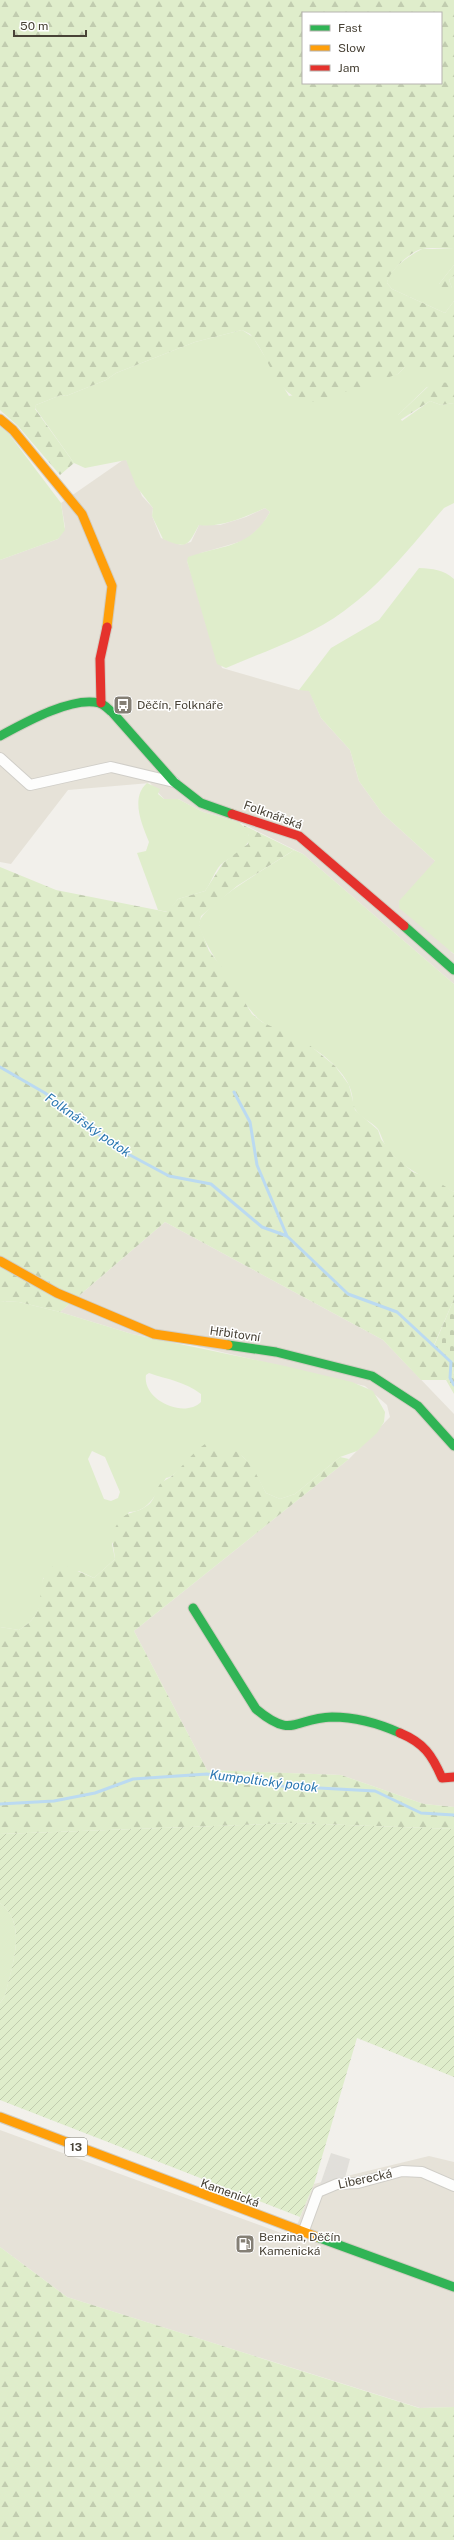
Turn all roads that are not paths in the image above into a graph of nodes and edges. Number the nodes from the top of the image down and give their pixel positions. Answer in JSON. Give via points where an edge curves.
{"nodes":[{"id":1,"x":0,"y":419,"type":"edge"},
{"id":2,"x":101,"y":703,"type":"junction"},
{"id":3,"x":0,"y":736,"type":"edge"},
{"id":4,"x":0,"y":758,"type":"edge"},
{"id":5,"x":174,"y":782,"type":"junction"},
{"id":6,"x":454,"y":970,"type":"edge"},
{"id":7,"x":0,"y":1262,"type":"edge"},
{"id":8,"x":454,"y":1446,"type":"edge"},
{"id":9,"x":193,"y":1608,"type":"dead end"},
{"id":10,"x":454,"y":1777,"type":"edge"},
{"id":11,"x":0,"y":2117,"type":"edge"},
{"id":12,"x":454,"y":2186,"type":"edge"},
{"id":13,"x":304,"y":2233,"type":"junction"},
{"id":14,"x":454,"y":2287,"type":"edge"}],
"edges":[{"from":1,"to":2,"type":"street","via":[[14,430],[82,514],[112,586],[111,607],[100,659]]},
{"from":2,"to":3,"type":"street","via":[[83,703],[64,708],[37,717]]},
{"from":2,"to":5,"type":"street","name":"Folknářská"},
{"from":4,"to":5,"type":"street","via":[[30,785],[111,767]]},
{"from":5,"to":6,"type":"street","name":"Folknářská","via":[[201,802],[299,836]]},
{"from":7,"to":8,"type":"street","name":"Hřbitovní","via":[[57,1293],[154,1334],[276,1352],[372,1376],[418,1406]]},
{"from":9,"to":10,"type":"street","via":[[256,1709],[270,1722],[285,1728],[330,1717],[347,1717],[394,1731],[418,1740],[428,1750],[442,1778]]},
{"from":11,"to":13,"type":"street","name":"Kamenická","number":"13"},
{"from":12,"to":13,"type":"street","name":"Liberecká","via":[[422,2172],[402,2171],[358,2183],[336,2184],[318,2192]]},
{"from":13,"to":14,"type":"street","name":"Kamenická","number":"13"}]}
